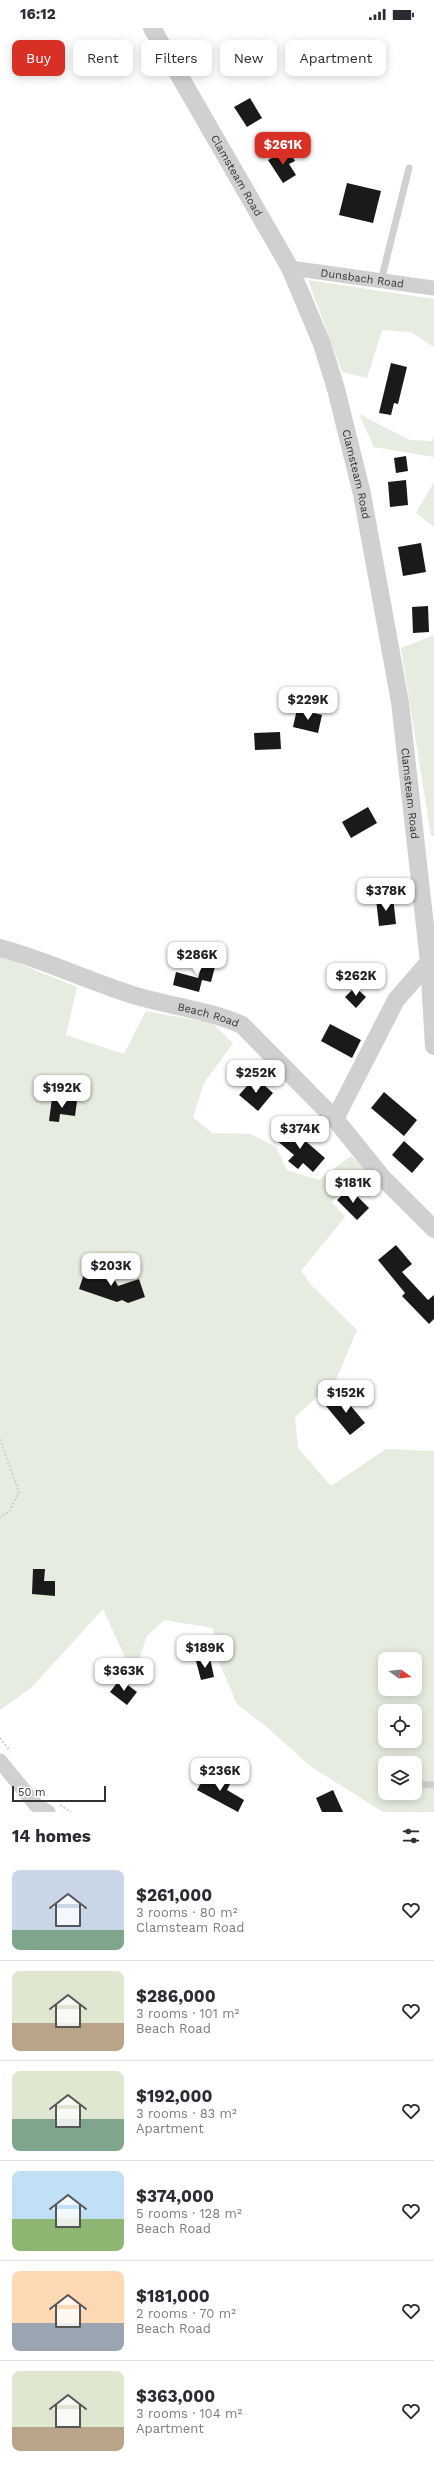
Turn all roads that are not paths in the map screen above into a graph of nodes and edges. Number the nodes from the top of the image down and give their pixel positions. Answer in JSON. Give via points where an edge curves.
{"nodes":[{"id":1,"x":152,"y":28,"type":"edge"},
{"id":2,"x":409,"y":168,"type":"dead end"},
{"id":3,"x":290,"y":268,"type":"junction"},
{"id":4,"x":381,"y":281,"type":"junction"},
{"id":5,"x":434,"y":288,"type":"edge"},
{"id":6,"x":0,"y":948,"type":"edge"},
{"id":7,"x":429,"y":962,"type":"junction"},
{"id":8,"x":434,"y":1046,"type":"edge"},
{"id":9,"x":335,"y":1119,"type":"junction"},
{"id":10,"x":434,"y":1229,"type":"edge"},
{"id":11,"x":0,"y":1762,"type":"edge"},
{"id":12,"x":422,"y":1784,"type":"edge"},
{"id":13,"x":434,"y":1785,"type":"edge"},
{"id":14,"x":48,"y":1812,"type":"edge"}],
"edges":[{"from":1,"to":3,"type":"street","name":"Clamsteam Road"},
{"from":2,"to":4,"type":"lane"},
{"from":3,"to":4,"type":"street","name":"Dunsbach Road"},
{"from":3,"to":7,"type":"street","name":"Clamsteam Road","via":[[322,344],[362,494],[400,702]]},
{"from":4,"to":5,"type":"street","name":"Dunsbach Road"},
{"from":6,"to":9,"type":"street","name":"Beach Road","via":[[20,953],[93,982],[242,1025]]},
{"from":7,"to":8,"type":"street","name":"Clamsteam Road"},
{"from":7,"to":9,"type":"street","via":[[396,1000]]},
{"from":9,"to":10,"type":"street","name":"Beach Road","via":[[381,1176]]},
{"from":11,"to":14,"type":"street","via":[[36,1805]]},
{"from":12,"to":13,"type":"lane"}]}
